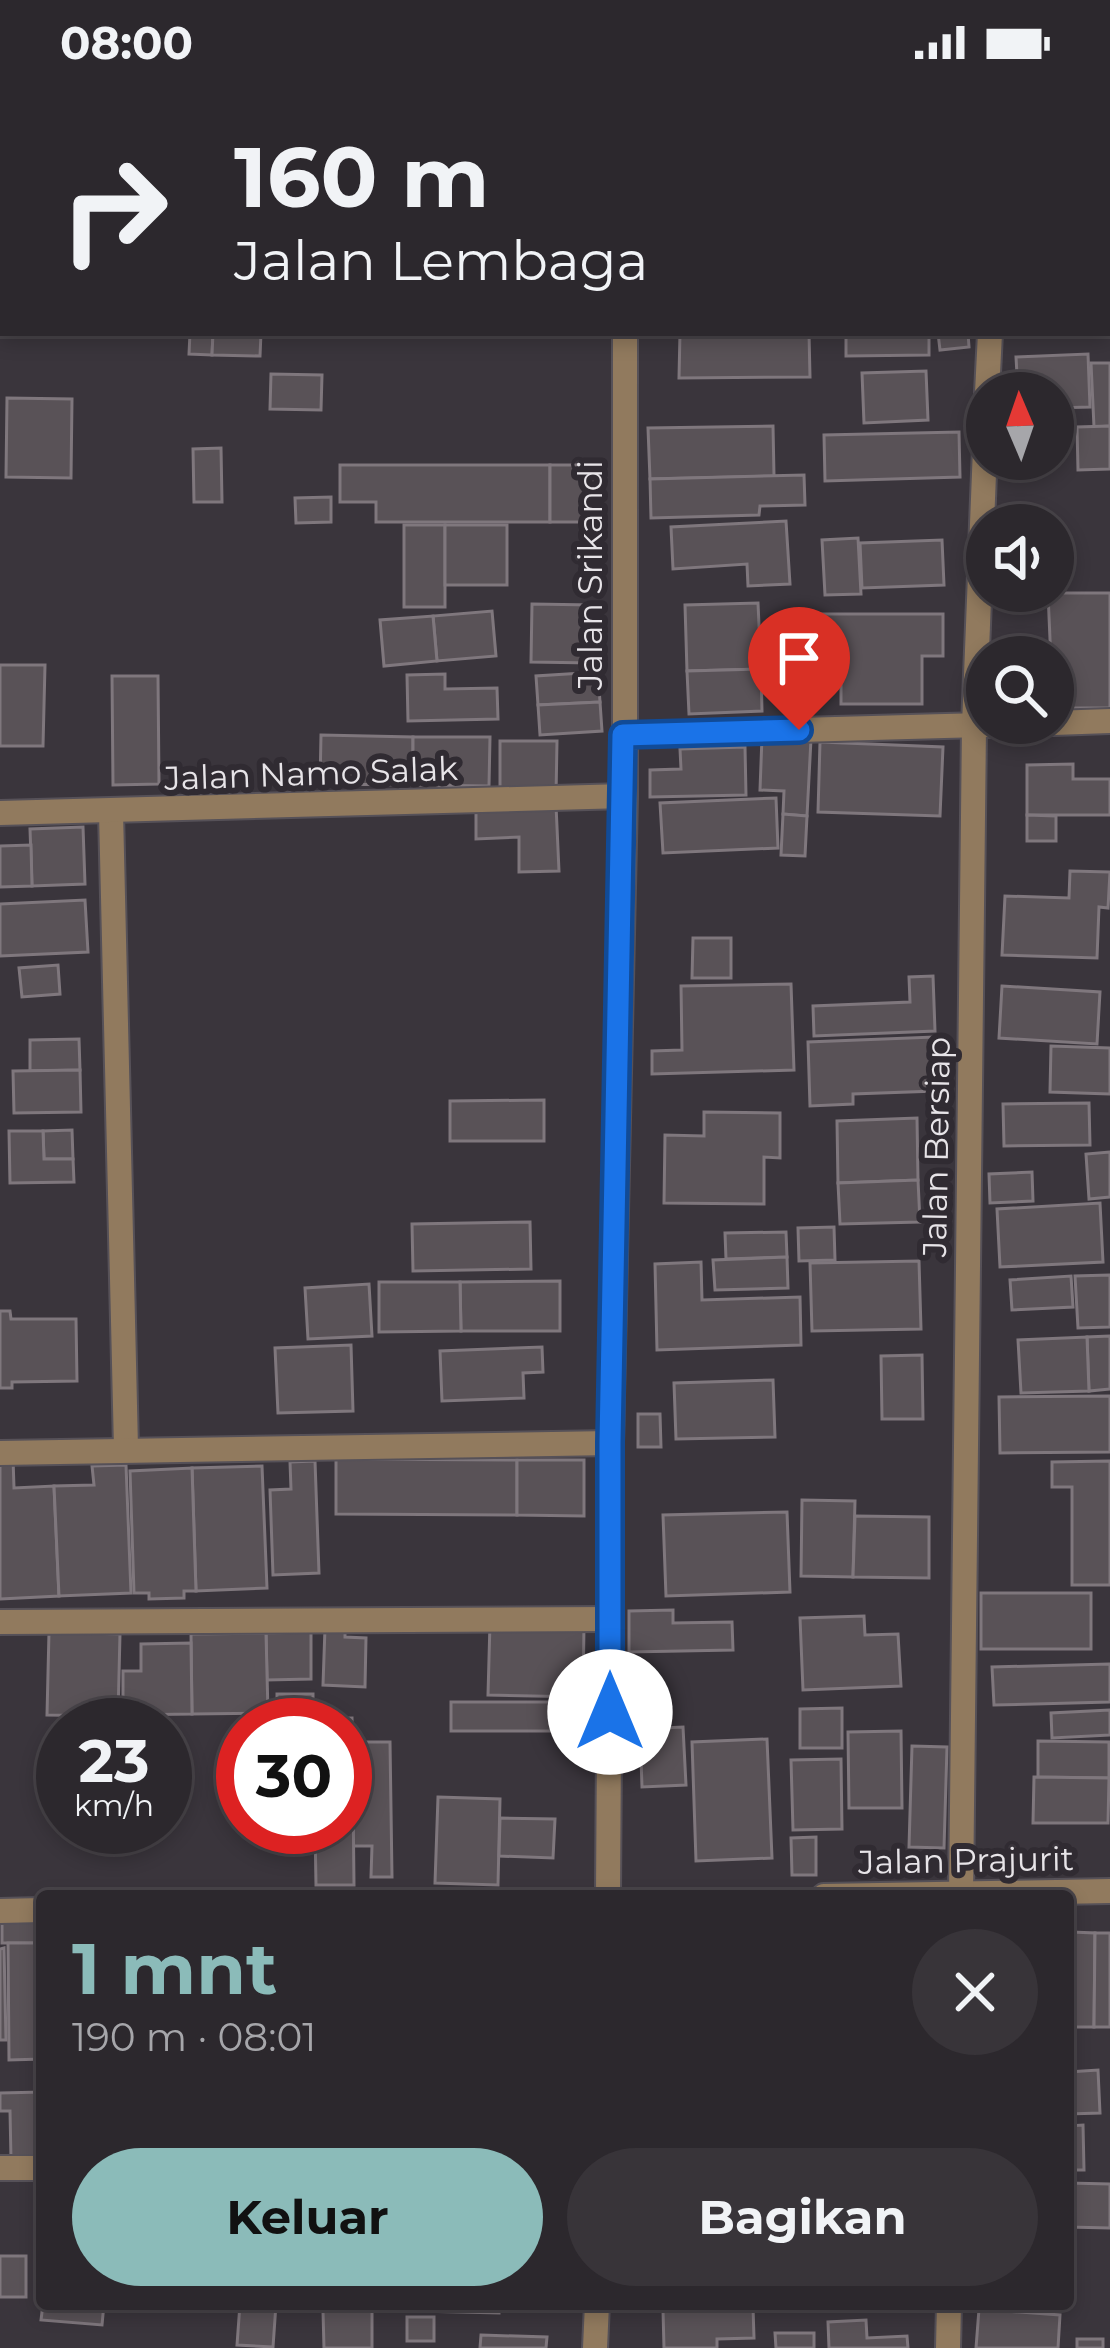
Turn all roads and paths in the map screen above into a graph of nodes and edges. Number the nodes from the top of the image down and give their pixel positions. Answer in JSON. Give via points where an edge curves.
{"nodes":[{"id":1,"x":625,"y":336,"type":"edge"},
{"id":2,"x":989,"y":336,"type":"edge"},
{"id":3,"x":988,"y":372,"type":"edge"},
{"id":4,"x":984,"y":480,"type":"edge"},
{"id":5,"x":978,"y":636,"type":"edge"},
{"id":6,"x":1110,"y":721,"type":"edge"},
{"id":7,"x":1074,"y":722,"type":"edge"},
{"id":8,"x":966,"y":726,"type":"edge"},
{"id":9,"x":623,"y":735,"type":"junction"},
{"id":10,"x":974,"y":744,"type":"edge"},
{"id":11,"x":625,"y":796,"type":"junction"},
{"id":12,"x":111,"y":812,"type":"junction"},
{"id":13,"x":0,"y":813,"type":"edge"},
{"id":14,"x":610,"y":1443,"type":"junction"},
{"id":15,"x":126,"y":1448,"type":"junction"},
{"id":16,"x":0,"y":1453,"type":"edge"},
{"id":17,"x":611,"y":1619,"type":"junction"},
{"id":18,"x":0,"y":1622,"type":"edge"},
{"id":19,"x":608,"y":1890,"type":"edge"},
{"id":20,"x":961,"y":1890,"type":"edge"},
{"id":21,"x":1110,"y":1891,"type":"edge"},
{"id":22,"x":1074,"y":1892,"type":"edge"},
{"id":23,"x":0,"y":1910,"type":"edge"},
{"id":24,"x":36,"y":1910,"type":"edge"},
{"id":25,"x":0,"y":2168,"type":"edge"},
{"id":26,"x":36,"y":2168,"type":"edge"},
{"id":27,"x":597,"y":2310,"type":"edge"},
{"id":28,"x":949,"y":2310,"type":"edge"},
{"id":29,"x":595,"y":2348,"type":"edge"},
{"id":30,"x":948,"y":2348,"type":"edge"}],
"edges":[{"from":1,"to":9,"type":"street","name":"Jalan Srikandi"},
{"from":2,"to":3,"type":"street","name":"Jalan Bersiap"},
{"from":4,"to":5,"type":"street","name":"Jalan Bersiap"},
{"from":6,"to":7,"type":"street"},
{"from":8,"to":9,"type":"street"},
{"from":9,"to":11,"type":"street","name":"Jalan Srikandi"},
{"from":10,"to":20,"type":"street","name":"Jalan Bersiap"},
{"from":11,"to":12,"type":"street","name":"Jalan Namo Salak"},
{"from":11,"to":14,"type":"street","name":"Jalan Srikandi"},
{"from":12,"to":13,"type":"street","name":"Jalan Namo Salak"},
{"from":12,"to":15,"type":"street"},
{"from":14,"to":15,"type":"street"},
{"from":14,"to":17,"type":"street","name":"Jalan Srikandi"},
{"from":15,"to":16,"type":"street"},
{"from":17,"to":18,"type":"street"},
{"from":17,"to":19,"type":"street","name":"Jalan Srikandi"},
{"from":21,"to":22,"type":"street","name":"Jalan Prajurit"},
{"from":23,"to":24,"type":"street"},
{"from":25,"to":26,"type":"street"},
{"from":27,"to":29,"type":"street"},
{"from":28,"to":30,"type":"street"}]}
